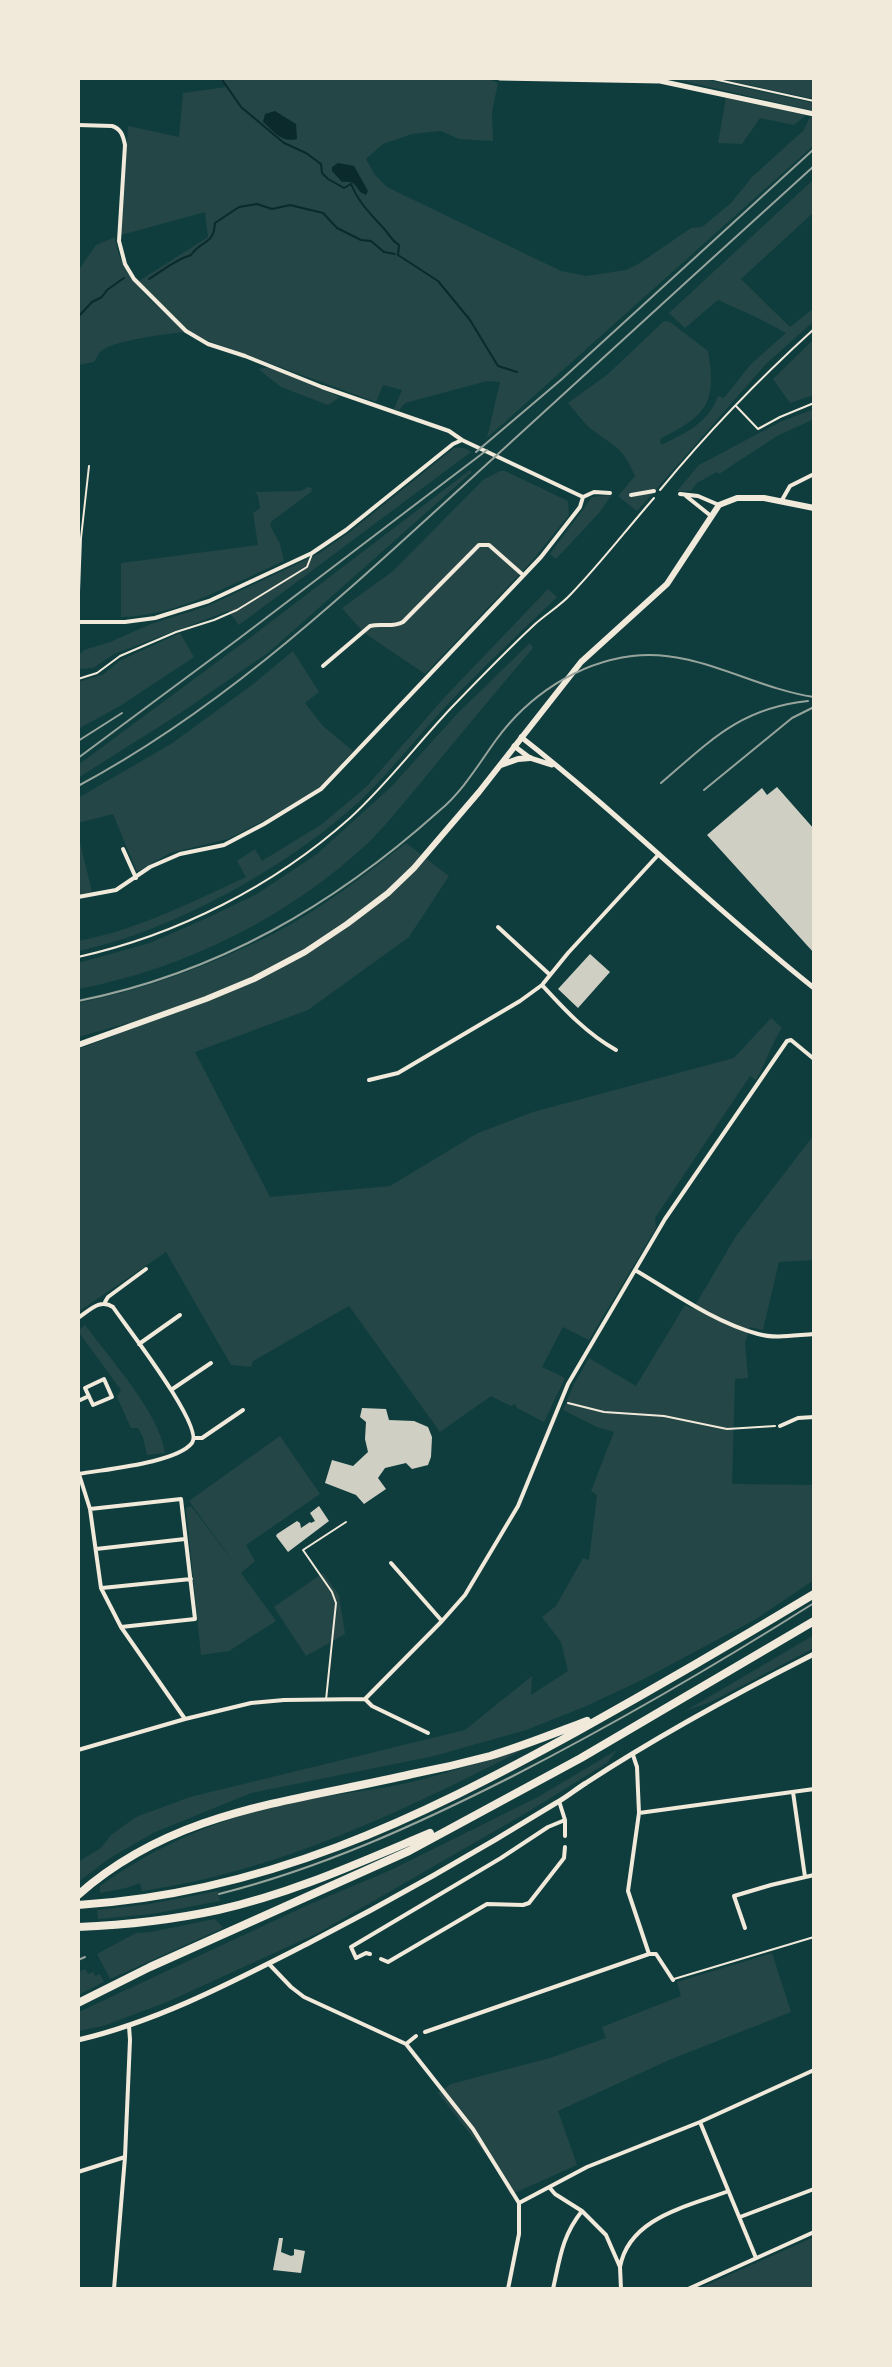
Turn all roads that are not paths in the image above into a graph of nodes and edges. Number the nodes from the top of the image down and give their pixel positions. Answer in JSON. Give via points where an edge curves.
{"nodes":[{"id":1,"x":500,"y":78,"type":"edge"},
{"id":2,"x":814,"y":114,"type":"edge"},
{"id":3,"x":78,"y":125,"type":"edge"},
{"id":4,"x":462,"y":440,"type":"junction"},
{"id":5,"x":89,"y":466,"type":"dead end"},
{"id":6,"x":814,"y":474,"type":"edge"},
{"id":7,"x":654,"y":491,"type":"dead end"},
{"id":8,"x":610,"y":493,"type":"dead end"},
{"id":9,"x":631,"y":495,"type":"dead end"},
{"id":10,"x":583,"y":497,"type":"junction"},
{"id":11,"x":782,"y":500,"type":"junction"},
{"id":12,"x":719,"y":505,"type":"junction"},
{"id":13,"x":814,"y":508,"type":"edge"},
{"id":14,"x":711,"y":516,"type":"junction"},
{"id":15,"x":312,"y":553,"type":"junction"},
{"id":16,"x":523,"y":575,"type":"junction"},
{"id":17,"x":78,"y":620,"type":"edge"},
{"id":18,"x":323,"y":666,"type":"dead end"},
{"id":19,"x":78,"y":679,"type":"edge"},
{"id":20,"x":521,"y":737,"type":"junction"},
{"id":21,"x":514,"y":746,"type":"junction"},
{"id":22,"x":530,"y":758,"type":"junction"},
{"id":23,"x":501,"y":765,"type":"junction"},
{"id":24,"x":554,"y":766,"type":"junction"},
{"id":25,"x":123,"y":849,"type":"dead end"},
{"id":26,"x":659,"y":854,"type":"junction"},
{"id":27,"x":136,"y":878,"type":"junction"},
{"id":28,"x":78,"y":897,"type":"edge"},
{"id":29,"x":498,"y":927,"type":"dead end"},
{"id":30,"x":549,"y":974,"type":"junction"},
{"id":31,"x":542,"y":985,"type":"junction"},
{"id":32,"x":814,"y":988,"type":"edge"},
{"id":33,"x":78,"y":1045,"type":"edge"},
{"id":34,"x":616,"y":1050,"type":"dead end"},
{"id":35,"x":814,"y":1059,"type":"edge"},
{"id":36,"x":369,"y":1080,"type":"dead end"},
{"id":37,"x":146,"y":1269,"type":"dead end"},
{"id":38,"x":635,"y":1270,"type":"junction"},
{"id":39,"x":105,"y":1303,"type":"junction"},
{"id":40,"x":180,"y":1315,"type":"dead end"},
{"id":41,"x":78,"y":1318,"type":"edge"},
{"id":42,"x":814,"y":1334,"type":"edge"},
{"id":43,"x":139,"y":1344,"type":"junction"},
{"id":44,"x":211,"y":1363,"type":"dead end"},
{"id":45,"x":171,"y":1390,"type":"junction"},
{"id":46,"x":89,"y":1396,"type":"junction"},
{"id":47,"x":78,"y":1401,"type":"edge"},
{"id":48,"x":243,"y":1410,"type":"dead end"},
{"id":49,"x":814,"y":1417,"type":"edge"},
{"id":50,"x":780,"y":1426,"type":"road end"},
{"id":51,"x":194,"y":1438,"type":"junction"},
{"id":52,"x":79,"y":1472,"type":"edge"},
{"id":53,"x":90,"y":1509,"type":"junction"},
{"id":54,"x":346,"y":1522,"type":"dead end"},
{"id":55,"x":186,"y":1539,"type":"junction"},
{"id":56,"x":96,"y":1549,"type":"junction"},
{"id":57,"x":391,"y":1563,"type":"dead end"},
{"id":58,"x":191,"y":1579,"type":"junction"},
{"id":59,"x":101,"y":1588,"type":"junction"},
{"id":60,"x":814,"y":1594,"type":"edge"},
{"id":61,"x":442,"y":1621,"type":"junction"},
{"id":62,"x":814,"y":1621,"type":"edge"},
{"id":63,"x":121,"y":1627,"type":"junction"},
{"id":64,"x":814,"y":1654,"type":"edge"},
{"id":65,"x":365,"y":1699,"type":"junction"},
{"id":66,"x":326,"y":1701,"type":"junction"},
{"id":67,"x":611,"y":1713,"type":"junction"},
{"id":68,"x":185,"y":1719,"type":"junction"},
{"id":69,"x":428,"y":1733,"type":"dead end"},
{"id":70,"x":78,"y":1750,"type":"edge"},
{"id":71,"x":633,"y":1755,"type":"junction"},
{"id":72,"x":814,"y":1789,"type":"edge"},
{"id":73,"x":793,"y":1792,"type":"junction"},
{"id":74,"x":559,"y":1801,"type":"junction"},
{"id":75,"x":639,"y":1813,"type":"junction"},
{"id":76,"x":475,"y":1814,"type":"junction"},
{"id":77,"x":565,"y":1820,"type":"junction"},
{"id":78,"x":565,"y":1836,"type":"dead end"},
{"id":79,"x":565,"y":1847,"type":"dead end"},
{"id":80,"x":814,"y":1875,"type":"edge"},
{"id":81,"x":805,"y":1877,"type":"junction"},
{"id":82,"x":78,"y":1895,"type":"edge"},
{"id":83,"x":78,"y":1905,"type":"edge"},
{"id":84,"x":78,"y":1927,"type":"edge"},
{"id":85,"x":745,"y":1928,"type":"dead end"},
{"id":86,"x":814,"y":1937,"type":"edge"},
{"id":87,"x":365,"y":1940,"type":"junction"},
{"id":88,"x":649,"y":1954,"type":"junction"},
{"id":89,"x":381,"y":1959,"type":"dead end"},
{"id":90,"x":269,"y":1964,"type":"junction"},
{"id":91,"x":673,"y":1980,"type":"joint"},
{"id":92,"x":78,"y":2003,"type":"edge"},
{"id":93,"x":129,"y":2026,"type":"junction"},
{"id":94,"x":425,"y":2032,"type":"dead end"},
{"id":95,"x":416,"y":2036,"type":"dead end"},
{"id":96,"x":78,"y":2040,"type":"edge"},
{"id":97,"x":406,"y":2044,"type":"junction"},
{"id":98,"x":814,"y":2070,"type":"edge"},
{"id":99,"x":700,"y":2122,"type":"junction"},
{"id":100,"x":125,"y":2157,"type":"junction"},
{"id":101,"x":78,"y":2172,"type":"edge"},
{"id":102,"x":549,"y":2187,"type":"junction"},
{"id":103,"x":814,"y":2189,"type":"edge"},
{"id":104,"x":727,"y":2191,"type":"junction"},
{"id":105,"x":519,"y":2203,"type":"junction"},
{"id":106,"x":582,"y":2211,"type":"junction"},
{"id":107,"x":740,"y":2217,"type":"junction"},
{"id":108,"x":814,"y":2232,"type":"edge"},
{"id":109,"x":756,"y":2258,"type":"junction"},
{"id":110,"x":620,"y":2267,"type":"junction"},
{"id":111,"x":114,"y":2289,"type":"edge"},
{"id":112,"x":508,"y":2289,"type":"edge"},
{"id":113,"x":553,"y":2289,"type":"edge"},
{"id":114,"x":621,"y":2289,"type":"edge"},
{"id":115,"x":688,"y":2289,"type":"edge"}],
"edges":[{"from":1,"to":2,"type":"street","via":[[660,81]]},
{"from":3,"to":4,"type":"street","via":[[117,127],[123,135],[119,241],[125,264],[186,331],[208,344]]},
{"from":4,"to":10,"type":"street"},
{"from":4,"to":15,"type":"street"},
{"from":5,"to":17,"type":"lane"},
{"from":6,"to":11,"type":"street","via":[[790,486]]},
{"from":7,"to":9,"type":"street"},
{"from":8,"to":10,"type":"street"},
{"from":10,"to":16,"type":"street"},
{"from":11,"to":12,"type":"main road","via":[[737,498]]},
{"from":11,"to":13,"type":"main road"},
{"from":12,"to":14,"type":"main road"},
{"from":12,"to":14,"type":"street","via":[[682,494]]},
{"from":14,"to":20,"type":"main road","via":[[667,584],[581,662]]},
{"from":15,"to":17,"type":"street","via":[[209,601],[155,618]]},
{"from":15,"to":19,"type":"lane","via":[[307,567],[237,610],[120,656]]},
{"from":16,"to":18,"type":"street","via":[[489,545],[479,545],[403,622],[370,626]]},
{"from":16,"to":27,"type":"street","via":[[321,789],[224,845],[180,854]]},
{"from":20,"to":21,"type":"main road"},
{"from":20,"to":24,"type":"street"},
{"from":21,"to":22,"type":"street"},
{"from":21,"to":23,"type":"main road"},
{"from":22,"to":23,"type":"main road"},
{"from":22,"to":24,"type":"street"},
{"from":23,"to":33,"type":"main road","via":[[414,868],[329,936],[232,989]]},
{"from":24,"to":26,"type":"street"},
{"from":25,"to":27,"type":"street"},
{"from":26,"to":30,"type":"street"},
{"from":26,"to":32,"type":"street"},
{"from":27,"to":28,"type":"street","via":[[116,890]]},
{"from":29,"to":30,"type":"street"},
{"from":30,"to":31,"type":"street"},
{"from":31,"to":34,"type":"street","via":[[595,1038]]},
{"from":31,"to":36,"type":"street","via":[[398,1073]]},
{"from":35,"to":38,"type":"street","via":[[791,1040],[785,1043]]},
{"from":37,"to":39,"type":"street"},
{"from":38,"to":42,"type":"street","via":[[758,1334]]},
{"from":38,"to":61,"type":"street","via":[[559,1402],[518,1506],[465,1595]]},
{"from":39,"to":41,"type":"street"},
{"from":39,"to":43,"type":"street"},
{"from":40,"to":43,"type":"street"},
{"from":43,"to":45,"type":"street"},
{"from":44,"to":45,"type":"street"},
{"from":45,"to":51,"type":"street"},
{"from":46,"to":46,"type":"street","via":[[85,1388],[104,1379],[112,1397],[93,1405]]},
{"from":46,"to":47,"type":"street"},
{"from":48,"to":51,"type":"street"},
{"from":49,"to":50,"type":"street"},
{"from":51,"to":52,"type":"street","via":[[174,1456]]},
{"from":52,"to":53,"type":"street"},
{"from":53,"to":55,"type":"street","via":[[181,1499]]},
{"from":53,"to":56,"type":"street"},
{"from":54,"to":66,"type":"lane","via":[[303,1550],[336,1603]]},
{"from":55,"to":56,"type":"street"},
{"from":55,"to":58,"type":"street"},
{"from":56,"to":59,"type":"street"},
{"from":57,"to":61,"type":"street"},
{"from":58,"to":59,"type":"street"},
{"from":58,"to":63,"type":"street","via":[[195,1619]]},
{"from":59,"to":63,"type":"street"},
{"from":60,"to":67,"type":"highway"},
{"from":61,"to":65,"type":"street"},
{"from":62,"to":76,"type":"highway"},
{"from":63,"to":68,"type":"street"},
{"from":64,"to":71,"type":"street"},
{"from":65,"to":66,"type":"street"},
{"from":65,"to":69,"type":"street"},
{"from":66,"to":68,"type":"street","via":[[251,1703]]},
{"from":67,"to":82,"type":"highway","via":[[490,1756],[236,1812],[145,1849]]},
{"from":67,"to":83,"type":"highway","via":[[435,1805],[323,1853],[181,1893]]},
{"from":68,"to":70,"type":"street"},
{"from":71,"to":74,"type":"street"},
{"from":71,"to":75,"type":"street"},
{"from":72,"to":73,"type":"street"},
{"from":73,"to":75,"type":"street"},
{"from":73,"to":81,"type":"street"},
{"from":74,"to":77,"type":"street"},
{"from":74,"to":90,"type":"street"},
{"from":75,"to":88,"type":"street","via":[[628,1891]]},
{"from":76,"to":84,"type":"highway","via":[[342,1871],[232,1906],[171,1919]]},
{"from":76,"to":92,"type":"highway","via":[[409,1851]]},
{"from":77,"to":78,"type":"street"},
{"from":77,"to":87,"type":"street"},
{"from":79,"to":89,"type":"street","via":[[564,1858],[529,1903],[487,1904],[388,1962]]},
{"from":80,"to":81,"type":"street"},
{"from":81,"to":85,"type":"street","via":[[734,1896]]},
{"from":86,"to":91,"type":"lane"},
{"from":87,"to":87,"type":"street","via":[[351,1947],[356,1958],[368,1954]]},
{"from":88,"to":91,"type":"street","via":[[656,1954]]},
{"from":88,"to":94,"type":"street"},
{"from":90,"to":93,"type":"street"},
{"from":90,"to":97,"type":"street","via":[[304,1997]]},
{"from":93,"to":96,"type":"street"},
{"from":93,"to":100,"type":"street"},
{"from":95,"to":97,"type":"street"},
{"from":97,"to":105,"type":"street","via":[[473,2129]]},
{"from":98,"to":99,"type":"street"},
{"from":99,"to":102,"type":"street"},
{"from":99,"to":104,"type":"street"},
{"from":100,"to":101,"type":"street"},
{"from":100,"to":111,"type":"street"},
{"from":102,"to":105,"type":"street"},
{"from":102,"to":106,"type":"street"},
{"from":103,"to":107,"type":"street"},
{"from":104,"to":107,"type":"street"},
{"from":104,"to":110,"type":"street","via":[[646,2224],[626,2246]]},
{"from":105,"to":112,"type":"street"},
{"from":106,"to":110,"type":"street","via":[[606,2235]]},
{"from":106,"to":113,"type":"street","via":[[568,2228]]},
{"from":107,"to":109,"type":"street"},
{"from":108,"to":109,"type":"street"},
{"from":109,"to":115,"type":"street"},
{"from":110,"to":114,"type":"street"}]}
